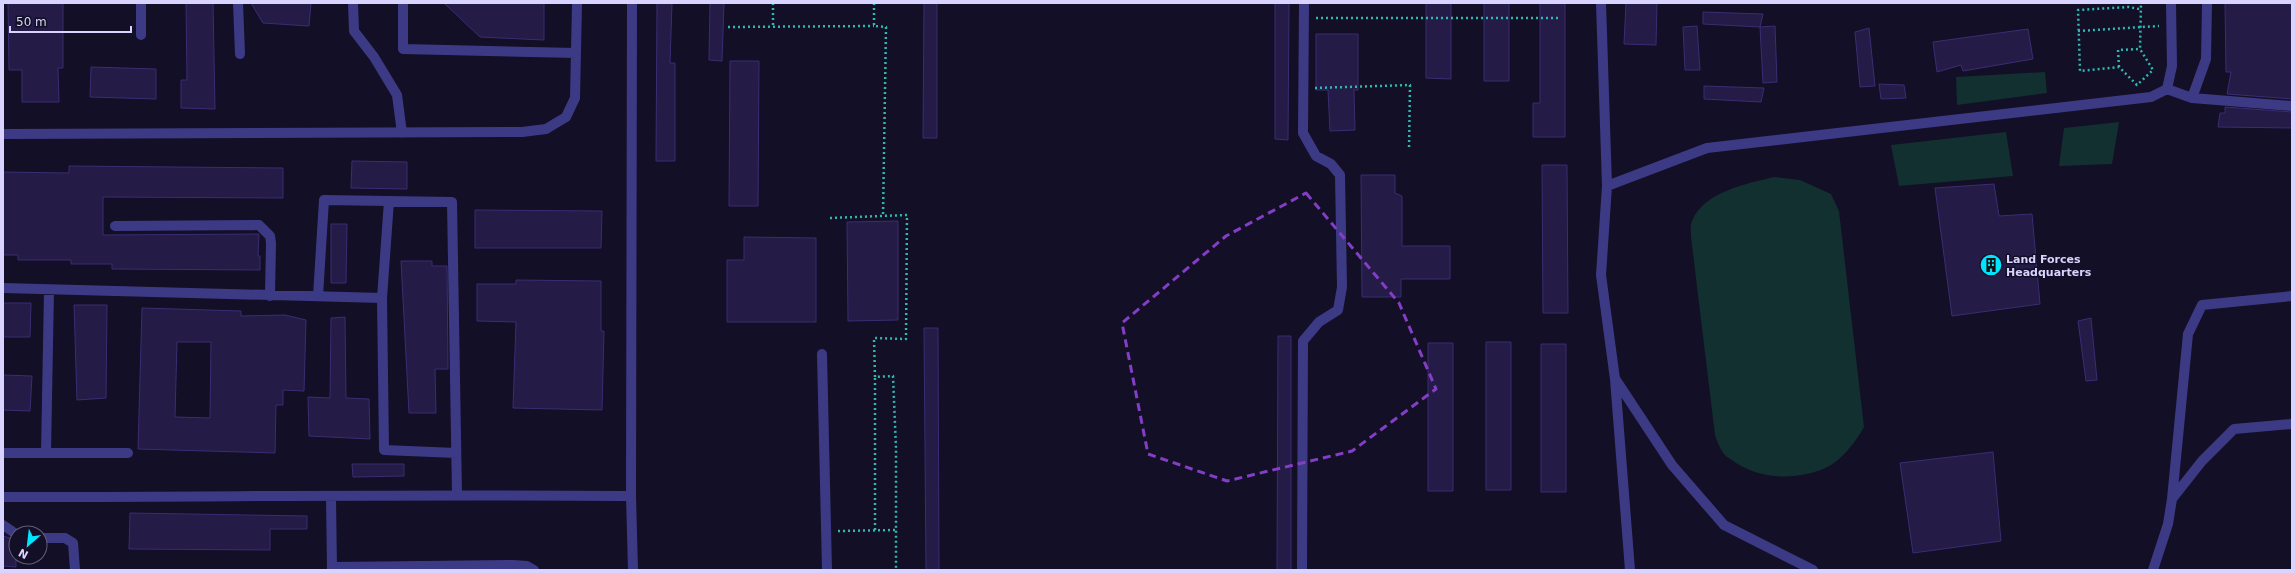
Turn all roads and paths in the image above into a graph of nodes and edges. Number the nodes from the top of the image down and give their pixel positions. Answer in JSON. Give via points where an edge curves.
{"nodes":[{"id":1,"x":141,"y":3,"type":"edge"},
{"id":2,"x":238,"y":3,"type":"edge"},
{"id":3,"x":353,"y":3,"type":"edge"},
{"id":4,"x":403,"y":3,"type":"edge"},
{"id":5,"x":577,"y":3,"type":"edge"},
{"id":6,"x":632,"y":3,"type":"edge"},
{"id":7,"x":773,"y":3,"type":"edge"},
{"id":8,"x":874,"y":3,"type":"edge"},
{"id":9,"x":1304,"y":3,"type":"edge"},
{"id":10,"x":1601,"y":3,"type":"edge"},
{"id":11,"x":2141,"y":3,"type":"edge"},
{"id":12,"x":2171,"y":3,"type":"edge"},
{"id":13,"x":2207,"y":3,"type":"edge"},
{"id":14,"x":2139,"y":9,"type":"junction"},
{"id":15,"x":1303,"y":18,"type":"junction"},
{"id":16,"x":1560,"y":18,"type":"dead end"},
{"id":17,"x":874,"y":26,"type":"junction"},
{"id":18,"x":2172,"y":26,"type":"junction"},
{"id":19,"x":728,"y":27,"type":"dead end"},
{"id":20,"x":774,"y":27,"type":"junction"},
{"id":21,"x":2140,"y":28,"type":"junction"},
{"id":22,"x":2078,"y":31,"type":"junction"},
{"id":23,"x":141,"y":35,"type":"dead end"},
{"id":24,"x":2140,"y":50,"type":"junction"},
{"id":25,"x":576,"y":53,"type":"junction"},
{"id":26,"x":240,"y":54,"type":"dead end"},
{"id":27,"x":2119,"y":67,"type":"junction"},
{"id":28,"x":1302,"y":88,"type":"junction"},
{"id":29,"x":2167,"y":89,"type":"junction"},
{"id":30,"x":2192,"y":98,"type":"junction"},
{"id":31,"x":2292,"y":106,"type":"edge"},
{"id":32,"x":402,"y":133,"type":"junction"},
{"id":33,"x":3,"y":134,"type":"edge"},
{"id":34,"x":1409,"y":150,"type":"dead end"},
{"id":35,"x":1608,"y":186,"type":"junction"},
{"id":36,"x":389,"y":201,"type":"junction"},
{"id":37,"x":883,"y":216,"type":"junction"},
{"id":38,"x":830,"y":218,"type":"dead end"},
{"id":39,"x":116,"y":226,"type":"dead end"},
{"id":40,"x":3,"y":288,"type":"edge"},
{"id":41,"x":49,"y":290,"type":"junction"},
{"id":42,"x":270,"y":296,"type":"junction"},
{"id":43,"x":318,"y":296,"type":"junction"},
{"id":44,"x":2292,"y":296,"type":"edge"},
{"id":45,"x":382,"y":298,"type":"junction"},
{"id":46,"x":822,"y":354,"type":"dead end"},
{"id":47,"x":875,"y":377,"type":"junction"},
{"id":48,"x":1615,"y":379,"type":"junction"},
{"id":49,"x":2292,"y":424,"type":"edge"},
{"id":50,"x":456,"y":452,"type":"junction"},
{"id":51,"x":3,"y":453,"type":"edge"},
{"id":52,"x":46,"y":453,"type":"junction"},
{"id":53,"x":128,"y":453,"type":"dead end"},
{"id":54,"x":457,"y":494,"type":"junction"},
{"id":55,"x":631,"y":496,"type":"junction"},
{"id":56,"x":3,"y":497,"type":"edge"},
{"id":57,"x":331,"y":497,"type":"junction"},
{"id":58,"x":2172,"y":499,"type":"junction"},
{"id":59,"x":874,"y":530,"type":"junction"},
{"id":60,"x":896,"y":530,"type":"junction"},
{"id":61,"x":826,"y":531,"type":"junction"},
{"id":62,"x":48,"y":538,"type":"edge"},
{"id":63,"x":332,"y":568,"type":"edge"},
{"id":64,"x":75,"y":570,"type":"edge"},
{"id":65,"x":534,"y":570,"type":"edge"},
{"id":66,"x":634,"y":570,"type":"edge"},
{"id":67,"x":827,"y":570,"type":"edge"},
{"id":68,"x":896,"y":570,"type":"edge"},
{"id":69,"x":1302,"y":570,"type":"edge"},
{"id":70,"x":1630,"y":570,"type":"edge"},
{"id":71,"x":1813,"y":570,"type":"edge"},
{"id":72,"x":2153,"y":570,"type":"edge"}],
"edges":[{"from":1,"to":23,"type":"lane"},
{"from":2,"to":26,"type":"lane"},
{"from":3,"to":32,"type":"lane","via":[[354,31],[374,57],[397,95]]},
{"from":4,"to":25,"type":"lane","via":[[403,49]]},
{"from":5,"to":25,"type":"lane"},
{"from":6,"to":55,"type":"lane"},
{"from":7,"to":20,"type":"path"},
{"from":8,"to":17,"type":"path"},
{"from":9,"to":15,"type":"lane"},
{"from":10,"to":35,"type":"lane"},
{"from":11,"to":14,"type":"path"},
{"from":12,"to":18,"type":"lane"},
{"from":13,"to":30,"type":"lane","via":[[2206,59]]},
{"from":14,"to":21,"type":"path"},
{"from":14,"to":22,"type":"path","via":[[2129,7],[2078,10]]},
{"from":15,"to":16,"type":"path"},
{"from":15,"to":28,"type":"lane"},
{"from":17,"to":20,"type":"path"},
{"from":17,"to":37,"type":"path","via":[[886,27]]},
{"from":18,"to":21,"type":"path"},
{"from":18,"to":29,"type":"lane","via":[[2172,66]]},
{"from":19,"to":20,"type":"path"},
{"from":21,"to":22,"type":"path"},
{"from":21,"to":24,"type":"path"},
{"from":22,"to":27,"type":"path","via":[[2080,71]]},
{"from":24,"to":27,"type":"path","via":[[2118,50]]},
{"from":24,"to":27,"type":"path","via":[[2153,70],[2137,85]]},
{"from":25,"to":32,"type":"lane","via":[[575,98],[566,118],[546,129],[522,132]]},
{"from":28,"to":34,"type":"path","via":[[1410,85]]},
{"from":28,"to":69,"type":"lane","via":[[1303,133],[1316,156],[1331,164],[1340,175],[1342,287],[1338,310],[1319,322],[1303,341]]},
{"from":29,"to":30,"type":"lane"},
{"from":29,"to":35,"type":"lane","via":[[2151,97],[1707,148]]},
{"from":30,"to":31,"type":"lane"},
{"from":32,"to":33,"type":"lane"},
{"from":35,"to":48,"type":"lane","via":[[1601,275]]},
{"from":36,"to":43,"type":"lane","via":[[324,200]]},
{"from":36,"to":45,"type":"lane"},
{"from":36,"to":50,"type":"lane","via":[[452,202]]},
{"from":37,"to":38,"type":"path"},
{"from":37,"to":47,"type":"path","via":[[907,215],[906,339],[874,338]]},
{"from":39,"to":42,"type":"lane","via":[[259,225],[266,229],[271,243]]},
{"from":40,"to":41,"type":"lane"},
{"from":41,"to":42,"type":"lane"},
{"from":41,"to":52,"type":"lane"},
{"from":42,"to":43,"type":"lane"},
{"from":43,"to":45,"type":"lane"},
{"from":44,"to":58,"type":"lane","via":[[2202,305],[2188,334]]},
{"from":45,"to":50,"type":"lane","via":[[384,450]]},
{"from":46,"to":61,"type":"lane"},
{"from":47,"to":59,"type":"path"},
{"from":47,"to":60,"type":"path","via":[[893,376]]},
{"from":48,"to":70,"type":"lane"},
{"from":48,"to":71,"type":"lane","via":[[1672,465],[1724,525]]},
{"from":49,"to":58,"type":"lane","via":[[2234,429],[2202,461]]},
{"from":50,"to":54,"type":"lane"},
{"from":51,"to":52,"type":"lane"},
{"from":52,"to":53,"type":"lane"},
{"from":54,"to":55,"type":"lane"},
{"from":54,"to":57,"type":"lane"},
{"from":55,"to":66,"type":"lane"},
{"from":56,"to":57,"type":"lane"},
{"from":57,"to":63,"type":"lane"},
{"from":58,"to":72,"type":"lane","via":[[2168,524]]},
{"from":59,"to":60,"type":"path"},
{"from":59,"to":61,"type":"path"},
{"from":60,"to":68,"type":"path"},
{"from":61,"to":67,"type":"lane"},
{"from":62,"to":64,"type":"lane","via":[[64,538],[73,543]]},
{"from":63,"to":65,"type":"lane","via":[[513,565],[527,566]]}]}
